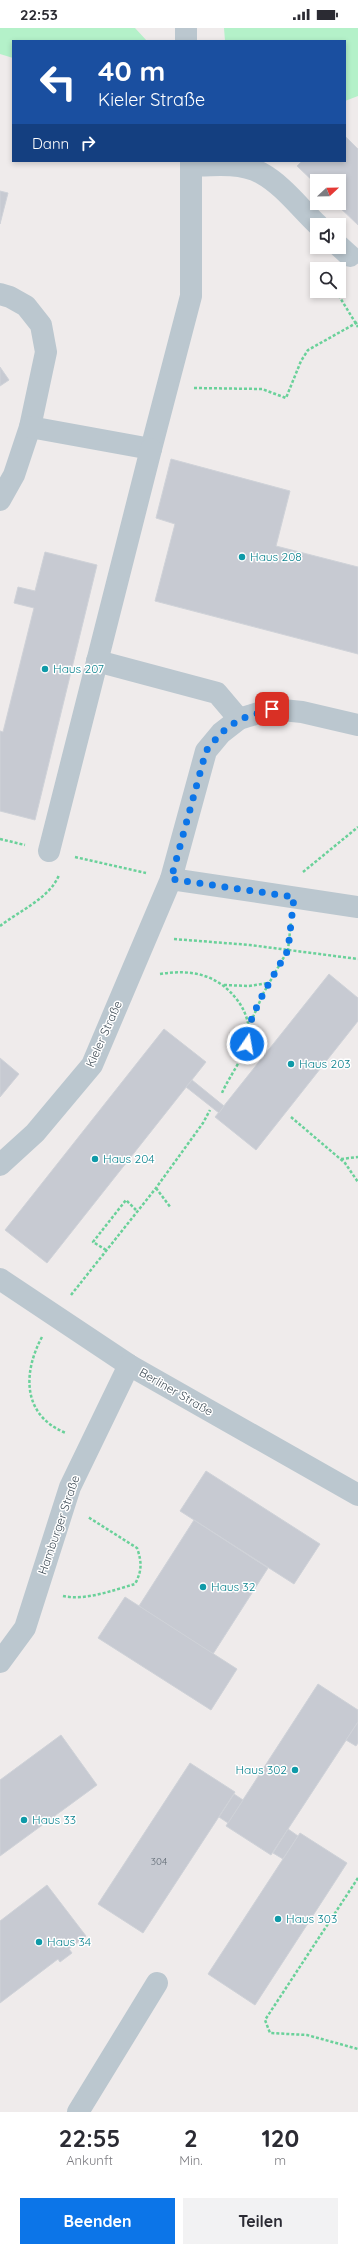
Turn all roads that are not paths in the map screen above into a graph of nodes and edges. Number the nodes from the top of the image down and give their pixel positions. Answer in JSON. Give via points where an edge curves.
{"nodes":[{"id":1,"x":186,"y":28,"type":"edge"},
{"id":2,"x":186,"y":40,"type":"edge"},
{"id":3,"x":191,"y":164,"type":"edge"},
{"id":4,"x":311,"y":218,"type":"edge"},
{"id":5,"x":0,"y":294,"type":"edge"},
{"id":6,"x":30,"y":427,"type":"junction"},
{"id":7,"x":151,"y":449,"type":"junction"},
{"id":8,"x":0,"y":500,"type":"edge"},
{"id":9,"x":97,"y":661,"type":"junction"},
{"id":10,"x":240,"y":719,"type":"junction"},
{"id":11,"x":358,"y":726,"type":"edge"},
{"id":12,"x":57,"y":853,"type":"road end"},
{"id":13,"x":171,"y":879,"type":"junction"},
{"id":14,"x":358,"y":907,"type":"edge"},
{"id":15,"x":0,"y":1165,"type":"edge"},
{"id":16,"x":0,"y":1279,"type":"edge"},
{"id":17,"x":128,"y":1365,"type":"junction"},
{"id":18,"x":358,"y":1495,"type":"edge"},
{"id":19,"x":0,"y":1662,"type":"edge"},
{"id":20,"x":157,"y":1983,"type":"dead end"},
{"id":21,"x":78,"y":2112,"type":"edge"}],
"edges":[{"from":1,"to":2,"type":"lane"},
{"from":3,"to":4,"type":"lane","via":[[219,164],[260,172],[274,181]]},
{"from":3,"to":7,"type":"lane","via":[[191,296]]},
{"from":5,"to":6,"type":"lane","via":[[26,306],[41,325],[46,352]]},
{"from":6,"to":7,"type":"lane"},
{"from":6,"to":8,"type":"lane","via":[[14,475]]},
{"from":7,"to":9,"type":"lane"},
{"from":9,"to":10,"type":"lane","via":[[217,693]]},
{"from":9,"to":12,"type":"lane"},
{"from":10,"to":11,"type":"lane","name":"Kieler Straße","via":[[272,709],[302,712]]},
{"from":10,"to":13,"type":"lane","name":"Kieler Straße","via":[[221,733],[206,751]]},
{"from":13,"to":14,"type":"lane"},
{"from":13,"to":15,"type":"lane","name":"Kieler Straße","via":[[92,1065],[35,1133]]},
{"from":16,"to":17,"type":"lane","name":"Berliner Straße"},
{"from":17,"to":18,"type":"lane","name":"Berliner Straße"},
{"from":17,"to":19,"type":"lane","name":"Hamburger Straße","via":[[70,1487],[25,1628]]},
{"from":20,"to":21,"type":"lane"}]}
